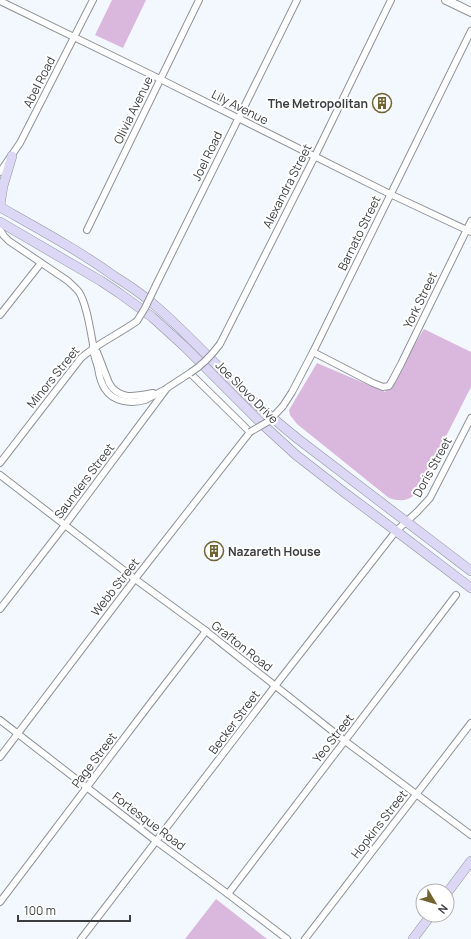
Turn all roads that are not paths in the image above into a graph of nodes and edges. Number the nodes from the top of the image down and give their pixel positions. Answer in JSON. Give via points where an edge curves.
{"nodes":[{"id":1,"x":93,"y":0,"type":"edge"},
{"id":2,"x":199,"y":0,"type":"edge"},
{"id":3,"x":296,"y":0,"type":"edge"},
{"id":4,"x":391,"y":0,"type":"edge"},
{"id":5,"x":446,"y":0,"type":"edge"},
{"id":6,"x":0,"y":1,"type":"edge"},
{"id":7,"x":471,"y":12,"type":"edge"},
{"id":8,"x":471,"y":31,"type":"edge"},
{"id":9,"x":74,"y":37,"type":"junction"},
{"id":10,"x":160,"y":79,"type":"junction"},
{"id":11,"x":238,"y":118,"type":"junction"},
{"id":12,"x":12,"y":156,"type":"junction"},
{"id":13,"x":314,"y":156,"type":"junction"},
{"id":14,"x":0,"y":172,"type":"edge"},
{"id":15,"x":390,"y":194,"type":"junction"},
{"id":16,"x":0,"y":206,"type":"edge"},
{"id":17,"x":471,"y":221,"type":"edge"},
{"id":18,"x":0,"y":222,"type":"edge"},
{"id":19,"x":0,"y":230,"type":"edge"},
{"id":20,"x":88,"y":230,"type":"dead end"},
{"id":21,"x":469,"y":231,"type":"edge"},
{"id":22,"x":41,"y":263,"type":"junction"},
{"id":23,"x":0,"y":315,"type":"edge"},
{"id":24,"x":137,"y":321,"type":"joint"},
{"id":25,"x":94,"y":346,"type":"junction"},
{"id":26,"x":312,"y":352,"type":"junction"},
{"id":27,"x":190,"y":373,"type":"junction"},
{"id":28,"x":167,"y":388,"type":"junction"},
{"id":29,"x":471,"y":418,"type":"edge"},
{"id":30,"x":468,"y":430,"type":"edge"},
{"id":31,"x":250,"y":432,"type":"junction"},
{"id":32,"x":0,"y":463,"type":"edge"},
{"id":33,"x":0,"y":475,"type":"edge"},
{"id":34,"x":407,"y":522,"type":"junction"},
{"id":35,"x":65,"y":525,"type":"junction"},
{"id":36,"x":396,"y":531,"type":"junction"},
{"id":37,"x":471,"y":570,"type":"edge"},
{"id":38,"x":134,"y":578,"type":"junction"},
{"id":39,"x":471,"y":588,"type":"edge"},
{"id":40,"x":456,"y":595,"type":"dead end"},
{"id":41,"x":0,"y":609,"type":"edge"},
{"id":42,"x":206,"y":632,"type":"junction"},
{"id":43,"x":275,"y":686,"type":"junction"},
{"id":44,"x":0,"y":720,"type":"edge"},
{"id":45,"x":471,"y":723,"type":"edge"},
{"id":46,"x":18,"y":734,"type":"junction"},
{"id":47,"x":345,"y":741,"type":"junction"},
{"id":48,"x":0,"y":757,"type":"edge"},
{"id":49,"x":87,"y":787,"type":"junction"},
{"id":50,"x":416,"y":794,"type":"junction"},
{"id":51,"x":471,"y":835,"type":"edge"},
{"id":52,"x":156,"y":841,"type":"junction"},
{"id":53,"x":471,"y":861,"type":"edge"},
{"id":54,"x":455,"y":883,"type":"edge"},
{"id":55,"x":228,"y":894,"type":"junction"},
{"id":56,"x":0,"y":902,"type":"edge"},
{"id":57,"x":425,"y":923,"type":"edge"},
{"id":58,"x":81,"y":939,"type":"edge"},
{"id":59,"x":287,"y":939,"type":"edge"},
{"id":60,"x":305,"y":939,"type":"edge"},
{"id":61,"x":413,"y":939,"type":"edge"}],
"edges":[{"from":1,"to":9,"type":"street","name":"Abel Road"},
{"from":2,"to":10,"type":"street","name":"Olivia Avenue"},
{"from":3,"to":11,"type":"street","name":"Joel Road"},
{"from":4,"to":13,"type":"street","name":"Alexandra Street"},
{"from":5,"to":7,"type":"street"},
{"from":6,"to":9,"type":"street","name":"Lily Avenue"},
{"from":8,"to":15,"type":"street","name":"Barnato Street"},
{"from":9,"to":10,"type":"street","name":"Lily Avenue"},
{"from":9,"to":12,"type":"street","name":"Abel Road"},
{"from":10,"to":11,"type":"street","name":"Lily Avenue"},
{"from":10,"to":20,"type":"street","name":"Olivia Avenue"},
{"from":11,"to":13,"type":"street","name":"Lily Avenue"},
{"from":11,"to":24,"type":"street","name":"Joel Road","bridge":true},
{"from":12,"to":14,"type":"street","name":"Abel Road"},
{"from":12,"to":16,"type":"main road"},
{"from":13,"to":15,"type":"street","name":"Lily Avenue"},
{"from":13,"to":27,"type":"street","name":"Alexandra Street","bridge":true,"via":[[220,344],[199,368]]},
{"from":15,"to":21,"type":"street","name":"Lily Avenue"},
{"from":15,"to":26,"type":"street","name":"Barnato Street"},
{"from":16,"to":34,"type":"main road","name":"Joe Slovo Drive","via":[[95,263],[145,298],[172,320],[271,417]]},
{"from":17,"to":21,"type":"street","name":"York Street"},
{"from":18,"to":36,"type":"main road","name":"Joe Slovo Drive","via":[[101,281],[152,317],[280,441],[316,472]]},
{"from":19,"to":22,"type":"street","via":[[9,241]]},
{"from":21,"to":26,"type":"street","name":"York Street","via":[[390,385],[383,387],[373,383]]},
{"from":22,"to":23,"type":"street"},
{"from":22,"to":25,"type":"street","via":[[68,281],[80,293]]},
{"from":24,"to":25,"type":"street","name":"Minors Street"},
{"from":25,"to":28,"type":"street","via":[[109,384],[116,393],[138,396]]},
{"from":25,"to":32,"type":"street","name":"Minors Street","via":[[77,362]]},
{"from":26,"to":31,"type":"street","name":"Barnato Street","bridge":true,"via":[[283,406],[268,421]]},
{"from":27,"to":28,"type":"street","name":"Saunders Street"},
{"from":27,"to":31,"type":"street"},
{"from":28,"to":35,"type":"street","name":"Saunders Street"},
{"from":29,"to":30,"type":"street","name":"Doris Street"},
{"from":30,"to":34,"type":"street","name":"Doris Street","via":[[430,498]]},
{"from":31,"to":38,"type":"street","name":"Webb Street"},
{"from":33,"to":35,"type":"street","name":"Grafton Road"},
{"from":34,"to":36,"type":"street","name":"Becker Street"},
{"from":34,"to":37,"type":"main road","name":"Joe Slovo Drive"},
{"from":35,"to":38,"type":"street","name":"Grafton Road"},
{"from":35,"to":41,"type":"street","name":"Saunders Street"},
{"from":36,"to":39,"type":"main road","name":"Joe Slovo Drive"},
{"from":36,"to":43,"type":"street","name":"Becker Street"},
{"from":38,"to":42,"type":"street","name":"Grafton Road"},
{"from":38,"to":46,"type":"street","name":"Webb Street"},
{"from":40,"to":47,"type":"street","name":"Yeo Street"},
{"from":42,"to":43,"type":"street","name":"Grafton Road"},
{"from":42,"to":49,"type":"street","name":"Page Street"},
{"from":43,"to":47,"type":"street","name":"Grafton Road"},
{"from":43,"to":52,"type":"street","name":"Becker Street"},
{"from":44,"to":46,"type":"street","name":"Fortesque Road"},
{"from":45,"to":50,"type":"street","name":"Hopkins Street"},
{"from":46,"to":48,"type":"street","name":"Webb Street"},
{"from":46,"to":49,"type":"street","name":"Fortesque Road"},
{"from":47,"to":50,"type":"street","name":"Grafton Road"},
{"from":47,"to":55,"type":"street","name":"Yeo Street"},
{"from":49,"to":52,"type":"street","name":"Fortesque Road"},
{"from":49,"to":56,"type":"street","name":"Page Street"},
{"from":50,"to":51,"type":"street","name":"Grafton Road"},
{"from":50,"to":60,"type":"street","name":"Hopkins Street"},
{"from":52,"to":55,"type":"street","name":"Fortesque Road"},
{"from":52,"to":58,"type":"street","name":"Becker Street"},
{"from":53,"to":54,"type":"main road"},
{"from":55,"to":59,"type":"street","name":"Fortesque Road"},
{"from":57,"to":61,"type":"main road"}]}
